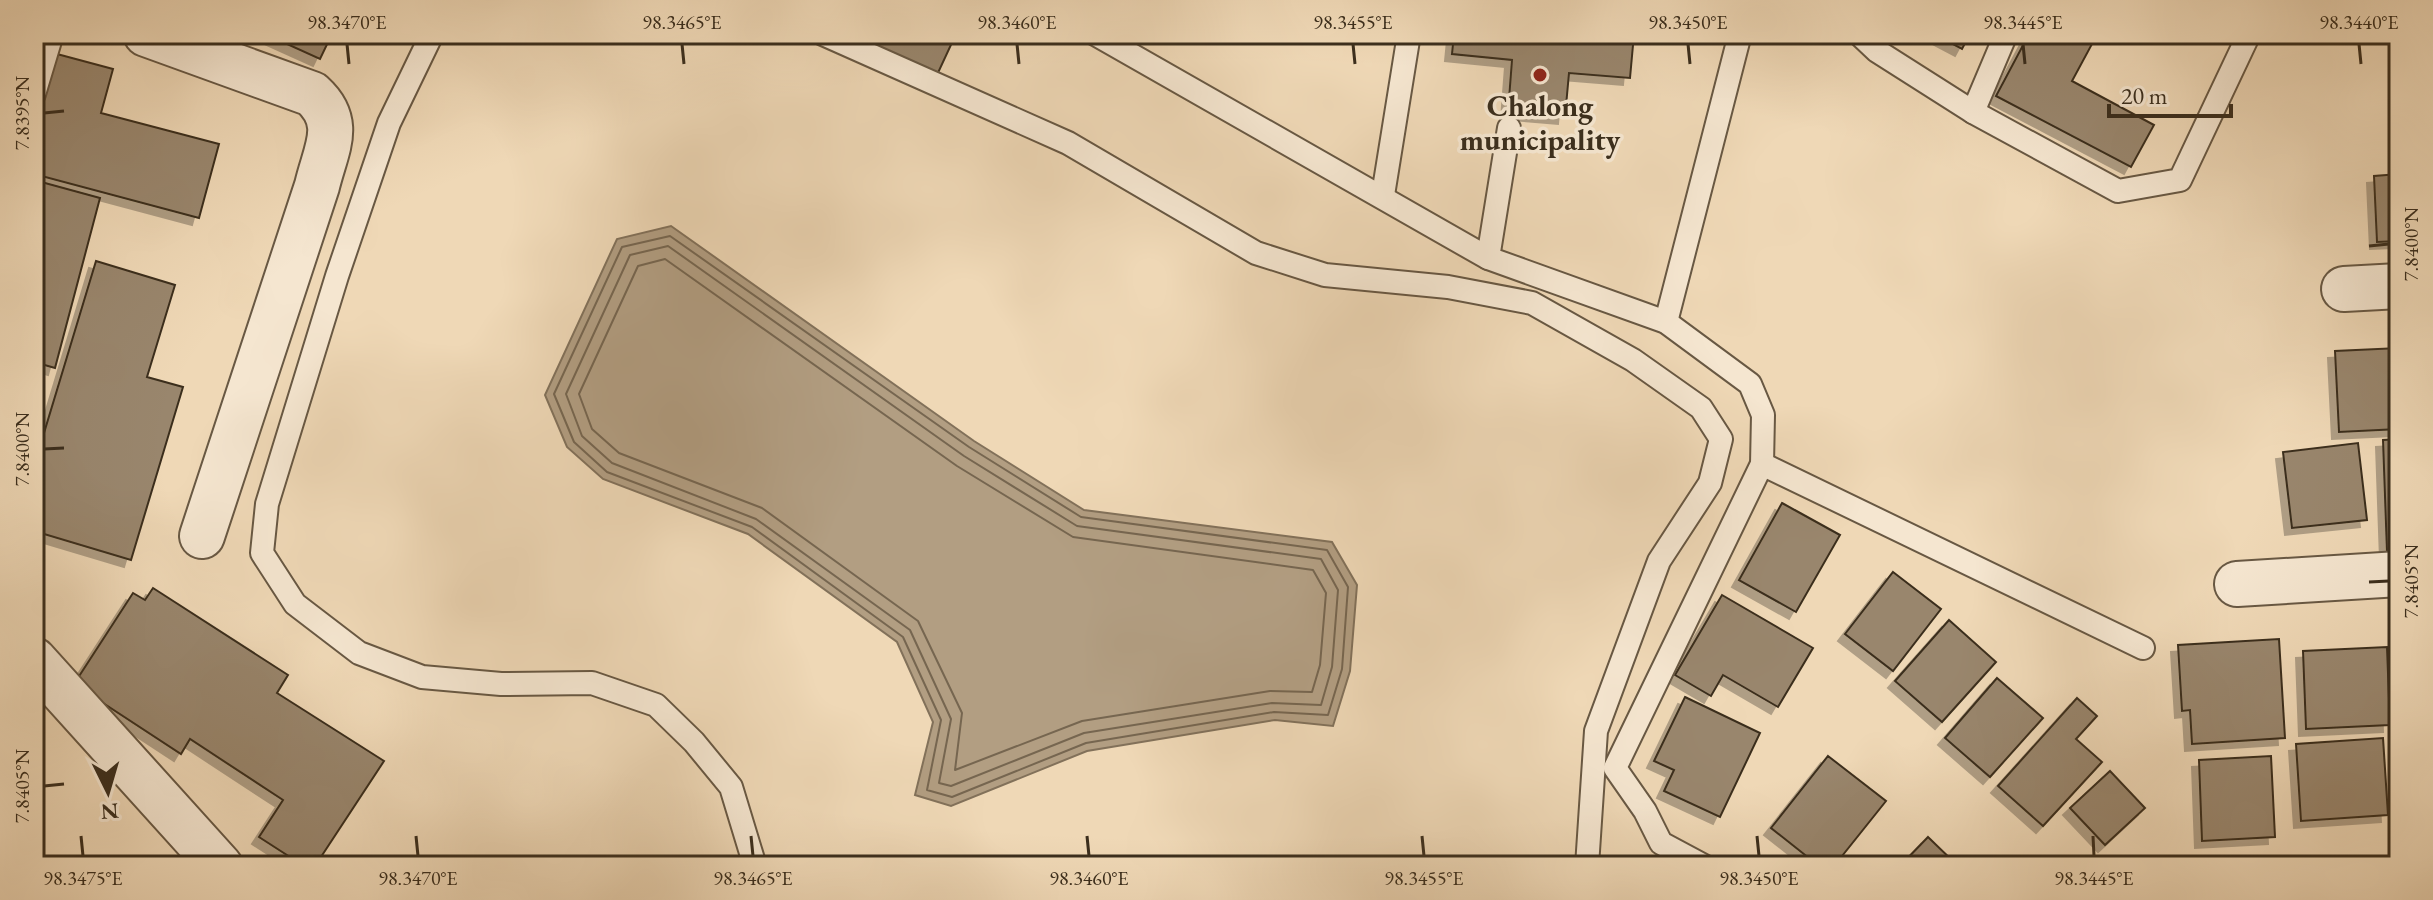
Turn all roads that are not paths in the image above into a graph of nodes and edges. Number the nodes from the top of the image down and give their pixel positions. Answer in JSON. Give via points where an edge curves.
{"nodes":[{"id":1,"x":52,"y":34,"type":"edge"},
{"id":2,"x":146,"y":34,"type":"edge"},
{"id":3,"x":432,"y":34,"type":"edge"},
{"id":4,"x":823,"y":34,"type":"edge"},
{"id":5,"x":1095,"y":34,"type":"edge"},
{"id":6,"x":1409,"y":34,"type":"edge"},
{"id":7,"x":1740,"y":34,"type":"edge"},
{"id":8,"x":1859,"y":34,"type":"edge"},
{"id":9,"x":2006,"y":34,"type":"edge"},
{"id":10,"x":2249,"y":34,"type":"edge"},
{"id":11,"x":34,"y":94,"type":"edge"},
{"id":12,"x":1973,"y":112,"type":"junction"},
{"id":13,"x":1509,"y":128,"type":"dead end"},
{"id":14,"x":1383,"y":195,"type":"junction"},
{"id":15,"x":1488,"y":258,"type":"junction"},
{"id":16,"x":2399,"y":286,"type":"edge"},
{"id":17,"x":2344,"y":289,"type":"dead end"},
{"id":18,"x":1666,"y":322,"type":"junction"},
{"id":19,"x":1762,"y":464,"type":"junction"},
{"id":20,"x":202,"y":536,"type":"dead end"},
{"id":21,"x":2399,"y":574,"type":"edge"},
{"id":22,"x":2237,"y":584,"type":"dead end"},
{"id":23,"x":2143,"y":648,"type":"dead end"},
{"id":24,"x":34,"y":660,"type":"edge"},
{"id":25,"x":220,"y":866,"type":"edge"},
{"id":26,"x":755,"y":866,"type":"edge"},
{"id":27,"x":1587,"y":866,"type":"edge"},
{"id":28,"x":1704,"y":866,"type":"edge"}],
"edges":[{"from":1,"to":11,"type":"lane"},
{"from":2,"to":20,"type":"street","via":[[312,94],[327,108],[331,126],[317,186]]},
{"from":3,"to":26,"type":"lane","via":[[389,123],[332,290],[267,504],[262,553],[295,604],[359,653],[422,677],[501,684],[592,683],[656,705],[731,787]]},
{"from":4,"to":27,"type":"lane","via":[[1068,143],[1256,253],[1325,275],[1448,287],[1532,303],[1633,360],[1701,408],[1721,439],[1710,483],[1659,561],[1596,731]]},
{"from":5,"to":14,"type":"lane"},
{"from":6,"to":14,"type":"lane"},
{"from":7,"to":18,"type":"lane"},
{"from":8,"to":12,"type":"lane"},
{"from":9,"to":12,"type":"lane"},
{"from":10,"to":12,"type":"lane","via":[[2180,180],[2118,191]]},
{"from":13,"to":15,"type":"lane"},
{"from":14,"to":15,"type":"lane"},
{"from":15,"to":18,"type":"lane"},
{"from":16,"to":17,"type":"street"},
{"from":18,"to":19,"type":"lane","via":[[1750,384],[1763,415]]},
{"from":19,"to":23,"type":"lane"},
{"from":19,"to":28,"type":"lane","via":[[1615,768],[1661,843]]},
{"from":21,"to":22,"type":"street"},
{"from":24,"to":25,"type":"street"}]}
